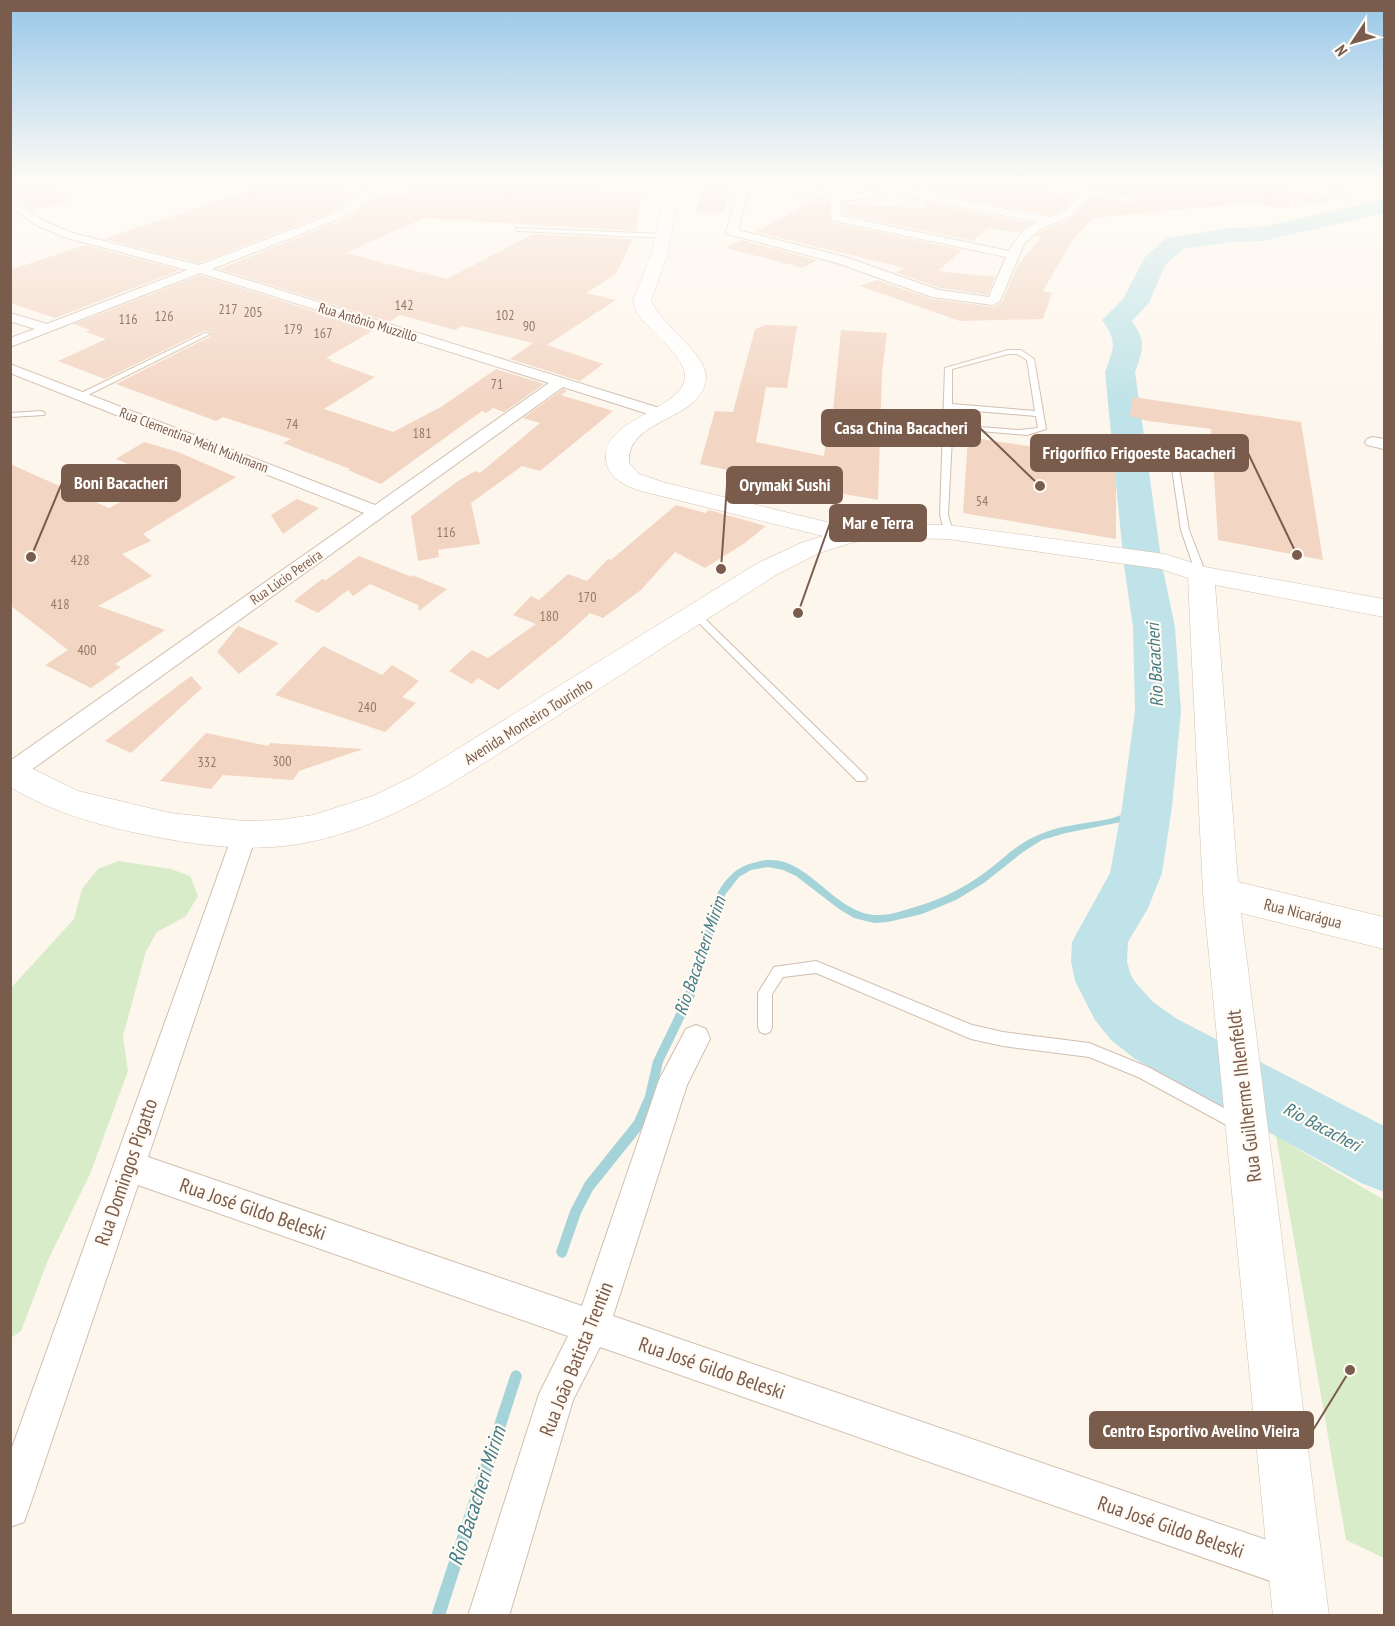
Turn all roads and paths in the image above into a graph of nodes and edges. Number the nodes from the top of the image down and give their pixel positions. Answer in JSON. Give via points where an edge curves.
{"nodes":[{"id":1,"x":145,"y":255,"type":"edge"},
{"id":2,"x":236,"y":255,"type":"edge"},
{"id":3,"x":659,"y":255,"type":"edge"},
{"id":4,"x":821,"y":255,"type":"edge"},
{"id":5,"x":1012,"y":255,"type":"edge"},
{"id":6,"x":199,"y":269,"type":"junction"},
{"id":7,"x":10,"y":317,"type":"edge"},
{"id":8,"x":47,"y":328,"type":"junction"},
{"id":9,"x":207,"y":334,"type":"dead end"},
{"id":10,"x":10,"y":343,"type":"edge"},
{"id":11,"x":10,"y":368,"type":"edge"},
{"id":12,"x":560,"y":382,"type":"junction"},
{"id":13,"x":81,"y":395,"type":"junction"},
{"id":14,"x":947,"y":406,"type":"junction"},
{"id":15,"x":41,"y":413,"type":"dead end"},
{"id":16,"x":661,"y":413,"type":"junction"},
{"id":17,"x":1039,"y":414,"type":"junction"},
{"id":18,"x":10,"y":415,"type":"edge"},
{"id":19,"x":948,"y":437,"type":"junction"},
{"id":20,"x":1171,"y":443,"type":"dead end"},
{"id":21,"x":377,"y":512,"type":"junction"},
{"id":22,"x":948,"y":532,"type":"junction"},
{"id":23,"x":851,"y":535,"type":"junction"},
{"id":24,"x":1201,"y":574,"type":"junction"},
{"id":25,"x":1384,"y":608,"type":"edge"},
{"id":26,"x":695,"y":614,"type":"junction"},
{"id":27,"x":11,"y":771,"type":"edge"},
{"id":28,"x":861,"y":778,"type":"dead end"},
{"id":29,"x":244,"y":836,"type":"junction"},
{"id":30,"x":1221,"y":893,"type":"junction"},
{"id":31,"x":1384,"y":933,"type":"edge"},
{"id":32,"x":765,"y":1028,"type":"dead end"},
{"id":33,"x":696,"y":1039,"type":"dead end"},
{"id":34,"x":1248,"y":1129,"type":"junction"},
{"id":35,"x":128,"y":1166,"type":"junction"},
{"id":36,"x":592,"y":1327,"type":"junction"},
{"id":37,"x":10,"y":1508,"type":"edge"},
{"id":38,"x":1299,"y":1593,"type":"edge"},
{"id":39,"x":488,"y":1616,"type":"edge"}],
"edges":[{"from":1,"to":6,"type":"street","name":"Rua Antônio Muzzillo"},
{"from":2,"to":6,"type":"street"},
{"from":3,"to":16,"type":"main road","via":[[644,292],[643,307],[692,362],[695,377],[683,398]]},
{"from":4,"to":5,"type":"street","via":[[937,294],[993,301]]},
{"from":6,"to":8,"type":"street"},
{"from":6,"to":12,"type":"street","name":"Rua Antônio Muzzillo"},
{"from":7,"to":8,"type":"street"},
{"from":8,"to":10,"type":"street"},
{"from":9,"to":13,"type":"lane"},
{"from":11,"to":13,"type":"street","name":"Rua Clementina Mehl Muhlmann"},
{"from":12,"to":16,"type":"street","name":"Rua Antônio Muzzillo"},
{"from":12,"to":21,"type":"street","name":"Rua Lúcio Pereira"},
{"from":13,"to":21,"type":"street","name":"Rua Clementina Mehl Muhlmann"},
{"from":14,"to":17,"type":"lane"},
{"from":14,"to":17,"type":"lane","via":[[950,368],[1018,352],[1030,359]]},
{"from":14,"to":19,"type":"lane"},
{"from":15,"to":18,"type":"lane"},
{"from":16,"to":23,"type":"main road","via":[[633,432],[618,449],[619,468],[625,475],[660,489]]},
{"from":17,"to":19,"type":"lane","via":[[1040,430],[980,429]]},
{"from":19,"to":22,"type":"lane","via":[[944,515]]},
{"from":20,"to":24,"type":"lane","via":[[1185,530]]},
{"from":21,"to":27,"type":"street","name":"Rua Lúcio Pereira"},
{"from":22,"to":23,"type":"main road","name":"Avenida Monteiro Tourinho"},
{"from":22,"to":24,"type":"main road","name":"Avenida Monteiro Tourinho"},
{"from":23,"to":26,"type":"main road","name":"Avenida Monteiro Tourinho","via":[[789,557]]},
{"from":24,"to":25,"type":"main road","name":"Avenida Monteiro Tourinho"},
{"from":24,"to":30,"type":"main road","name":"Rua Guilherme Ihlenfeldt"},
{"from":26,"to":28,"type":"lane"},
{"from":26,"to":29,"type":"main road","name":"Avenida Monteiro Tourinho","via":[[389,804],[319,827]]},
{"from":27,"to":29,"type":"main road","name":"Avenida Monteiro Tourinho","via":[[33,786],[99,811]]},
{"from":29,"to":35,"type":"street","name":"Rua Domingos Pigatto"},
{"from":30,"to":31,"type":"main road","name":"Rua Nicarágua"},
{"from":30,"to":34,"type":"main road","name":"Rua Guilherme Ihlenfeldt"},
{"from":32,"to":34,"type":"lane","via":[[765,993],[779,971],[816,967],[971,1032],[1089,1050],[1143,1072]]},
{"from":33,"to":36,"type":"street","name":"Rua João Batista Trentin","via":[[674,1080]]},
{"from":34,"to":38,"type":"main road","name":"Rua Guilherme Ihlenfeldt"},
{"from":35,"to":36,"type":"street","name":"Rua José Gildo Beleski"},
{"from":35,"to":37,"type":"street","name":"Rua Domingos Pigatto"},
{"from":36,"to":38,"type":"street","name":"Rua José Gildo Beleski"},
{"from":36,"to":39,"type":"street","name":"Rua João Batista Trentin","via":[[557,1394]]}]}
